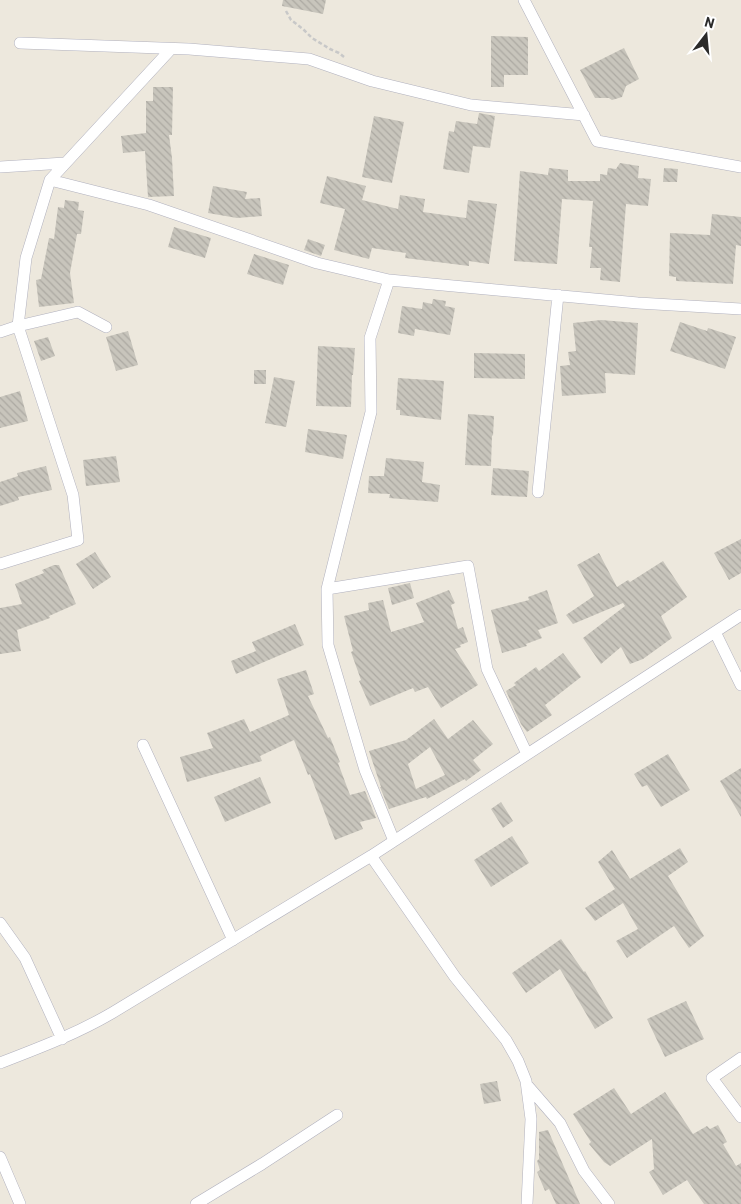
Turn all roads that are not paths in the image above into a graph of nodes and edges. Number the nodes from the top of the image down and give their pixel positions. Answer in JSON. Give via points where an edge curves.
{"nodes":[{"id":1,"x":524,"y":0,"type":"edge"},
{"id":2,"x":20,"y":43,"type":"dead end"},
{"id":3,"x":171,"y":49,"type":"junction"},
{"id":4,"x":584,"y":115,"type":"junction"},
{"id":5,"x":65,"y":163,"type":"junction"},
{"id":6,"x":741,"y":167,"type":"edge"},
{"id":7,"x":0,"y":168,"type":"edge"},
{"id":8,"x":50,"y":180,"type":"junction"},
{"id":9,"x":389,"y":280,"type":"junction"},
{"id":10,"x":558,"y":296,"type":"junction"},
{"id":11,"x":741,"y":309,"type":"edge"},
{"id":12,"x":18,"y":326,"type":"junction"},
{"id":13,"x":106,"y":327,"type":"dead end"},
{"id":14,"x":0,"y":332,"type":"edge"},
{"id":15,"x":538,"y":492,"type":"dead end"},
{"id":16,"x":0,"y":564,"type":"edge"},
{"id":17,"x":327,"y":589,"type":"junction"},
{"id":18,"x":741,"y":615,"type":"edge"},
{"id":19,"x":715,"y":632,"type":"junction"},
{"id":20,"x":741,"y":685,"type":"edge"},
{"id":21,"x":143,"y":746,"type":"dead end"},
{"id":22,"x":527,"y":754,"type":"junction"},
{"id":23,"x":394,"y":841,"type":"junction"},
{"id":24,"x":371,"y":856,"type":"junction"},
{"id":25,"x":0,"y":923,"type":"edge"},
{"id":26,"x":233,"y":940,"type":"junction"},
{"id":27,"x":62,"y":1039,"type":"junction"},
{"id":28,"x":741,"y":1058,"type":"edge"},
{"id":29,"x":0,"y":1063,"type":"edge"},
{"id":30,"x":527,"y":1085,"type":"junction"},
{"id":31,"x":337,"y":1116,"type":"dead end"},
{"id":32,"x":741,"y":1117,"type":"edge"},
{"id":33,"x":0,"y":1157,"type":"edge"},
{"id":34,"x":20,"y":1204,"type":"edge"},
{"id":35,"x":196,"y":1204,"type":"edge"},
{"id":36,"x":527,"y":1204,"type":"edge"},
{"id":37,"x":609,"y":1204,"type":"edge"}],
"edges":[{"from":1,"to":4,"type":"street"},
{"from":2,"to":3,"type":"street"},
{"from":3,"to":4,"type":"street","via":[[309,59],[372,81],[471,105]]},
{"from":3,"to":5,"type":"street"},
{"from":4,"to":6,"type":"street","via":[[597,141]]},
{"from":5,"to":7,"type":"street"},
{"from":5,"to":8,"type":"street"},
{"from":8,"to":9,"type":"street","via":[[149,205],[317,263]]},
{"from":8,"to":12,"type":"street","via":[[26,258]]},
{"from":9,"to":10,"type":"street"},
{"from":9,"to":17,"type":"street","via":[[370,338],[371,412]]},
{"from":10,"to":11,"type":"street"},
{"from":10,"to":15,"type":"street"},
{"from":12,"to":13,"type":"street","via":[[78,312]]},
{"from":12,"to":14,"type":"street"},
{"from":12,"to":16,"type":"street","via":[[73,495],[78,540]]},
{"from":17,"to":22,"type":"street","via":[[468,566],[487,669]]},
{"from":17,"to":23,"type":"street","via":[[328,645],[365,770]]},
{"from":18,"to":19,"type":"street"},
{"from":19,"to":20,"type":"street"},
{"from":19,"to":22,"type":"street"},
{"from":21,"to":26,"type":"street"},
{"from":22,"to":23,"type":"street"},
{"from":23,"to":24,"type":"street"},
{"from":24,"to":26,"type":"street"},
{"from":24,"to":30,"type":"street","via":[[456,977],[506,1040]]},
{"from":25,"to":27,"type":"street","via":[[25,958]]},
{"from":26,"to":27,"type":"street","via":[[112,1014]]},
{"from":27,"to":29,"type":"street"},
{"from":28,"to":32,"type":"street","via":[[712,1078]]},
{"from":30,"to":36,"type":"street","via":[[532,1119]]},
{"from":30,"to":37,"type":"street","via":[[560,1123],[584,1171]]},
{"from":31,"to":35,"type":"street"},
{"from":33,"to":34,"type":"street"}]}
